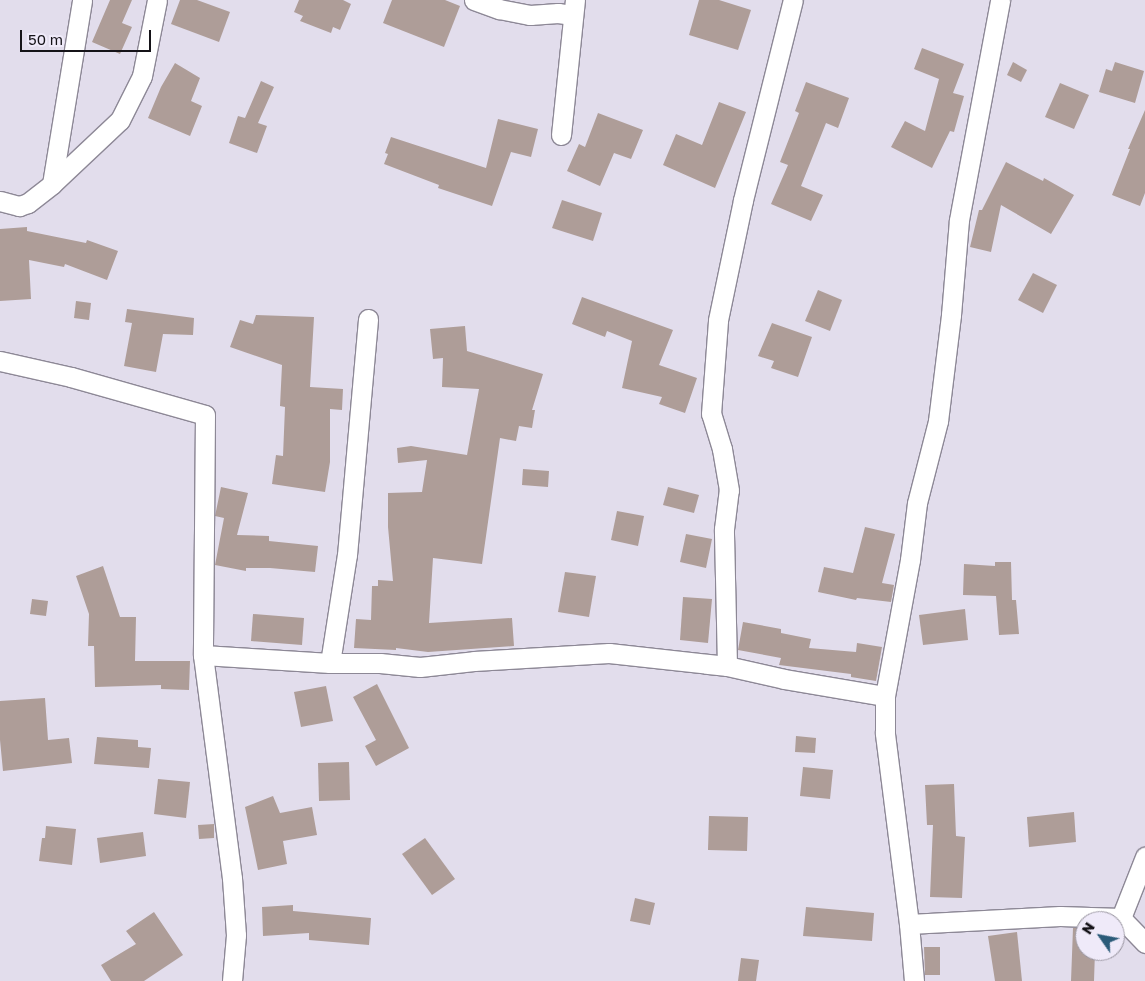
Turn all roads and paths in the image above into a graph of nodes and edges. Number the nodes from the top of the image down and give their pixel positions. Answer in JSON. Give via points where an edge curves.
{"nodes":[{"id":1,"x":82,"y":0,"type":"edge"},
{"id":2,"x":157,"y":0,"type":"edge"},
{"id":3,"x":474,"y":0,"type":"edge"},
{"id":4,"x":793,"y":0,"type":"edge"},
{"id":5,"x":1000,"y":0,"type":"edge"},
{"id":6,"x":574,"y":7,"type":"edge"},
{"id":7,"x":561,"y":136,"type":"dead end"},
{"id":8,"x":52,"y":184,"type":"junction"},
{"id":9,"x":0,"y":200,"type":"edge"},
{"id":10,"x":368,"y":319,"type":"dead end"},
{"id":11,"x":0,"y":361,"type":"edge"},
{"id":12,"x":203,"y":655,"type":"junction"},
{"id":13,"x":330,"y":663,"type":"junction"},
{"id":14,"x":727,"y":666,"type":"junction"},
{"id":15,"x":885,"y":696,"type":"junction"},
{"id":16,"x":1145,"y":857,"type":"edge"},
{"id":17,"x":1124,"y":911,"type":"edge"},
{"id":18,"x":1075,"y":916,"type":"edge"},
{"id":19,"x":1125,"y":922,"type":"edge"},
{"id":20,"x":909,"y":924,"type":"junction"},
{"id":21,"x":1145,"y":943,"type":"edge"},
{"id":22,"x":232,"y":981,"type":"edge"},
{"id":23,"x":914,"y":981,"type":"edge"}],
"edges":[{"from":1,"to":8,"type":"street"},
{"from":2,"to":8,"type":"street","via":[[142,76],[120,120]]},
{"from":3,"to":6,"type":"street","via":[[530,15],[558,13]]},
{"from":4,"to":14,"type":"street","via":[[743,200],[718,320],[711,414],[722,448],[729,490],[724,529]]},
{"from":5,"to":15,"type":"street","via":[[959,220],[938,420],[917,502],[910,560]]},
{"from":6,"to":7,"type":"street"},
{"from":8,"to":9,"type":"street","via":[[19,206]]},
{"from":10,"to":13,"type":"street","via":[[347,554]]},
{"from":11,"to":12,"type":"street","via":[[72,376],[205,414]]},
{"from":12,"to":13,"type":"street"},
{"from":12,"to":22,"type":"street","via":[[232,878],[236,935]]},
{"from":13,"to":14,"type":"street","via":[[420,667],[609,653]]},
{"from":14,"to":15,"type":"street"},
{"from":15,"to":20,"type":"street","via":[[885,733]]},
{"from":16,"to":17,"type":"street"},
{"from":18,"to":20,"type":"street"},
{"from":19,"to":21,"type":"street"},
{"from":20,"to":23,"type":"street"}]}
